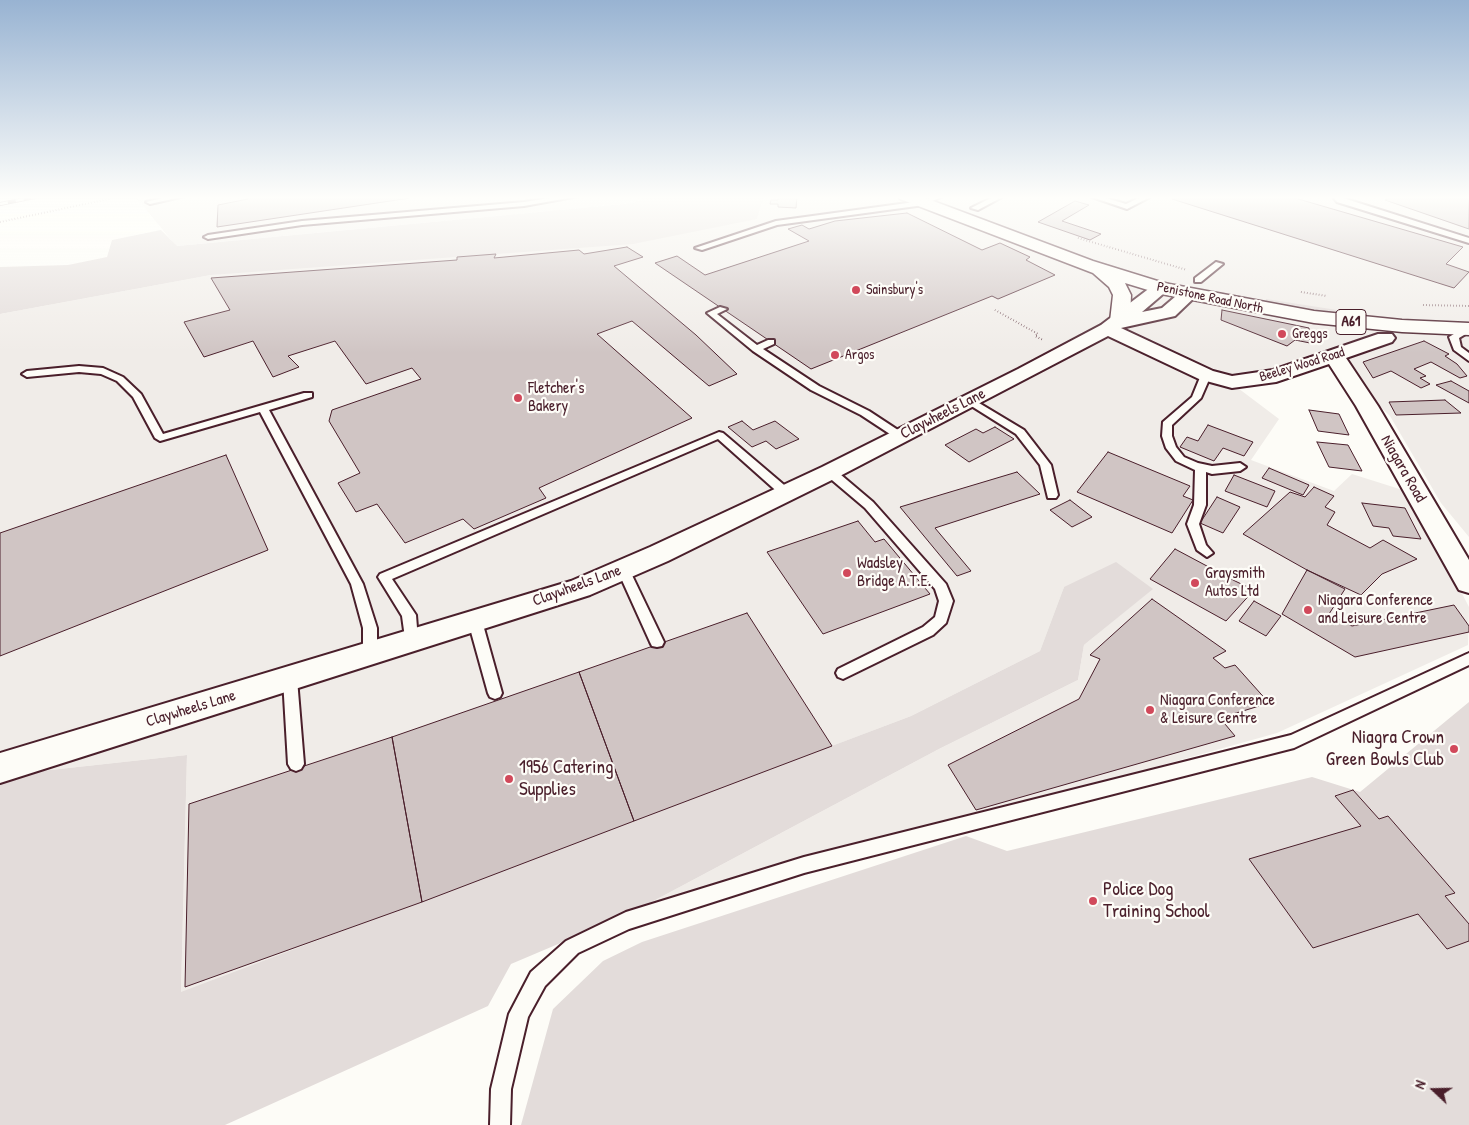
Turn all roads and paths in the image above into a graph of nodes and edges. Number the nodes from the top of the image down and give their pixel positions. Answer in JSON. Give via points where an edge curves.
{"nodes":[{"id":1,"x":1052,"y":248,"type":"edge"},
{"id":2,"x":1073,"y":248,"type":"edge"},
{"id":3,"x":1219,"y":264,"type":"dead end"},
{"id":4,"x":1100,"y":269,"type":"junction"},
{"id":5,"x":1178,"y":282,"type":"junction"},
{"id":6,"x":723,"y":309,"type":"dead end"},
{"id":7,"x":996,"y":310,"type":"dead end"},
{"id":8,"x":1468,"y":324,"type":"edge"},
{"id":9,"x":1114,"y":325,"type":"junction"},
{"id":10,"x":1386,"y":338,"type":"dead end"},
{"id":11,"x":1046,"y":341,"type":"dead end"},
{"id":12,"x":772,"y":342,"type":"dead end"},
{"id":13,"x":756,"y":349,"type":"junction"},
{"id":14,"x":1334,"y":356,"type":"junction"},
{"id":15,"x":1469,"y":358,"type":"edge"},
{"id":16,"x":27,"y":374,"type":"dead end"},
{"id":17,"x":1206,"y":375,"type":"junction"},
{"id":18,"x":308,"y":395,"type":"dead end"},
{"id":19,"x":969,"y":400,"type":"junction"},
{"id":20,"x":263,"y":409,"type":"junction"},
{"id":21,"x":900,"y":436,"type":"junction"},
{"id":22,"x":1201,"y":467,"type":"junction"},
{"id":23,"x":1240,"y":467,"type":"dead end"},
{"id":24,"x":830,"y":472,"type":"junction"},
{"id":25,"x":786,"y":493,"type":"junction"},
{"id":26,"x":1052,"y":495,"type":"dead end"},
{"id":27,"x":1208,"y":552,"type":"dead end"},
{"id":28,"x":623,"y":569,"type":"junction"},
{"id":29,"x":1469,"y":583,"type":"edge"},
{"id":30,"x":475,"y":621,"type":"junction"},
{"id":31,"x":411,"y":641,"type":"junction"},
{"id":32,"x":657,"y":642,"type":"dead end"},
{"id":33,"x":370,"y":652,"type":"junction"},
{"id":34,"x":1469,"y":659,"type":"edge"},
{"id":35,"x":843,"y":673,"type":"dead end"},
{"id":36,"x":290,"y":679,"type":"junction"},
{"id":37,"x":495,"y":693,"type":"dead end"},
{"id":38,"x":296,"y":764,"type":"dead end"},
{"id":39,"x":0,"y":768,"type":"edge"},
{"id":40,"x":500,"y":1125,"type":"edge"}],
"edges":[{"from":1,"to":4,"type":"highway","name":"Penistone Road North","number":"A61"},
{"from":2,"to":5,"type":"highway"},
{"from":3,"to":5,"type":"lane"},
{"from":4,"to":5,"type":"highway","name":"Penistone Road North","number":"A61"},
{"from":4,"to":9,"type":"highway","via":[[1117,284],[1122,295]]},
{"from":5,"to":8,"type":"highway","name":"Penistone Road North","number":"A61","via":[[1267,310],[1402,326]]},
{"from":5,"to":9,"type":"street","name":"Claywheels Lane"},
{"from":5,"to":9,"type":"street","name":"Claywheels Lane","via":[[1168,312]]},
{"from":6,"to":13,"type":"lane","via":[[711,313]]},
{"from":7,"to":11,"type":"path"},
{"from":8,"to":15,"type":"lane","via":[[1454,337],[1457,348]]},
{"from":9,"to":17,"type":"street","name":"Beeley Wood Road"},
{"from":9,"to":19,"type":"street","name":"Claywheels Lane"},
{"from":10,"to":14,"type":"street","name":"Beeley Wood Road"},
{"from":12,"to":13,"type":"lane"},
{"from":13,"to":21,"type":"lane","via":[[815,388],[865,413]]},
{"from":14,"to":17,"type":"street","name":"Beeley Wood Road","via":[[1254,381],[1232,382]]},
{"from":14,"to":29,"type":"street","name":"Niagara Road","via":[[1367,406]]},
{"from":16,"to":20,"type":"lane","via":[[79,369],[103,372],[120,379],[137,396],[160,438]]},
{"from":17,"to":22,"type":"lane","via":[[1196,398],[1167,424],[1171,448],[1180,460]]},
{"from":18,"to":20,"type":"lane"},
{"from":19,"to":21,"type":"street","name":"Claywheels Lane"},
{"from":19,"to":26,"type":"lane","via":[[1020,432],[1044,465]]},
{"from":20,"to":33,"type":"lane","via":[[357,584],[370,628]]},
{"from":21,"to":24,"type":"street","name":"Claywheels Lane"},
{"from":22,"to":23,"type":"lane","via":[[1228,470]]},
{"from":22,"to":27,"type":"lane","via":[[1200,505],[1193,524],[1201,547]]},
{"from":24,"to":25,"type":"street","name":"Claywheels Lane"},
{"from":24,"to":35,"type":"lane","via":[[869,505],[941,587],[946,601],[941,619],[928,631]]},
{"from":25,"to":28,"type":"street","name":"Claywheels Lane"},
{"from":25,"to":31,"type":"lane","via":[[719,435],[384,577],[409,615]]},
{"from":28,"to":30,"type":"street","name":"Claywheels Lane","via":[[580,588]]},
{"from":28,"to":32,"type":"lane"},
{"from":30,"to":31,"type":"street","name":"Claywheels Lane"},
{"from":30,"to":37,"type":"lane"},
{"from":31,"to":33,"type":"street","name":"Claywheels Lane"},
{"from":33,"to":36,"type":"street","name":"Claywheels Lane"},
{"from":34,"to":40,"type":"lane","via":[[1294,741],[804,865],[626,921],[572,947],[538,979],[519,1014],[501,1089]]},
{"from":36,"to":38,"type":"lane"},
{"from":36,"to":39,"type":"street","name":"Claywheels Lane"}]}
